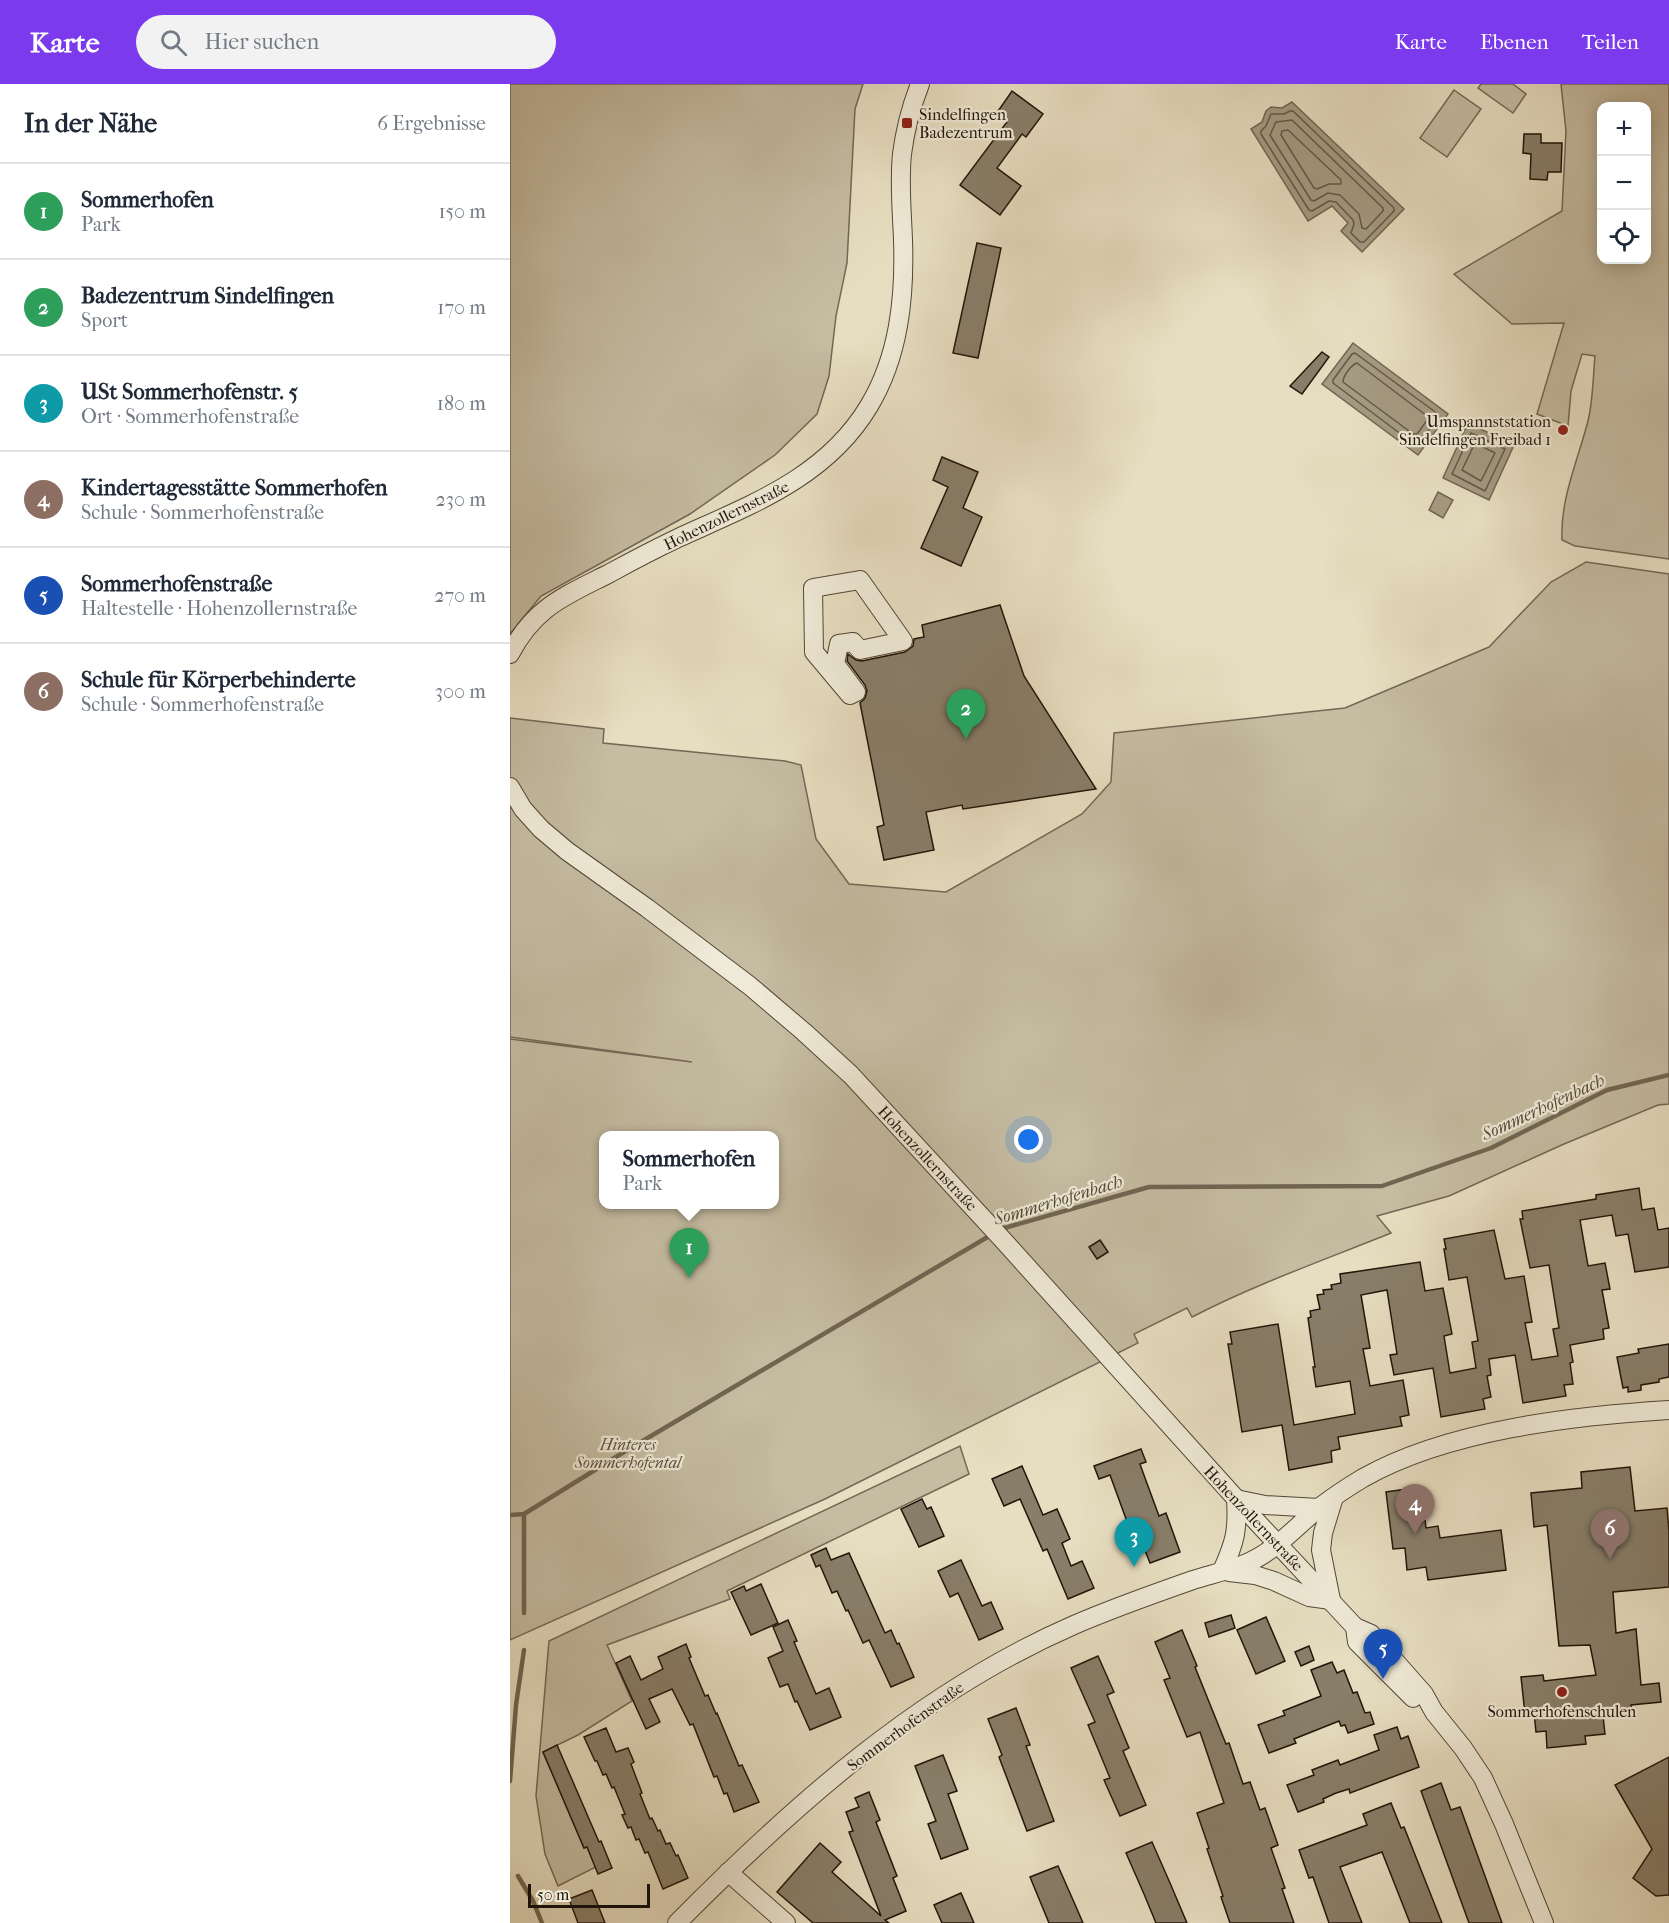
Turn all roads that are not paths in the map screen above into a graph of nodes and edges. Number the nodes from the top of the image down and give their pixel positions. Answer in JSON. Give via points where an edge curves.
{"nodes":[{"id":1,"x":920,"y":84,"type":"edge"},
{"id":2,"x":903,"y":641,"type":"joint"},
{"id":3,"x":510,"y":654,"type":"edge"},
{"id":4,"x":510,"y":787,"type":"edge"},
{"id":5,"x":1669,"y":1410,"type":"edge"},
{"id":6,"x":1236,"y":1499,"type":"junction"},
{"id":7,"x":1326,"y":1503,"type":"junction"},
{"id":8,"x":1278,"y":1544,"type":"junction"},
{"id":9,"x":1222,"y":1571,"type":"junction"},
{"id":10,"x":1330,"y":1600,"type":"junction"},
{"id":11,"x":728,"y":1872,"type":"junction"},
{"id":12,"x":677,"y":1923,"type":"edge"},
{"id":13,"x":786,"y":1923,"type":"edge"},
{"id":14,"x":1544,"y":1923,"type":"edge"}],
"edges":[{"from":1,"to":3,"type":"street","name":"Hohenzollernstraße","via":[[902,154],[904,257],[900,320],[882,383],[858,422],[830,455],[786,487],[676,539],[544,609]]},
{"from":2,"to":2,"type":"street","via":[[860,580],[813,588],[814,652],[850,695],[856,692],[835,664],[839,644],[853,642],[860,650]]},
{"from":4,"to":6,"type":"street","name":"Hohenzollernstraße","via":[[541,830],[705,950],[804,1032],[872,1097]]},
{"from":5,"to":7,"type":"street","name":"Sommerhofenstraße","via":[[1522,1426],[1474,1437],[1418,1453],[1364,1478]]},
{"from":6,"to":7,"type":"street","via":[[1265,1505]]},
{"from":6,"to":8,"type":"street","name":"Hohenzollernstraße"},
{"from":6,"to":9,"type":"street","via":[[1236,1537]]},
{"from":7,"to":8,"type":"street","name":"Sommerhofenstraße"},
{"from":7,"to":10,"type":"street","via":[[1321,1550]]},
{"from":8,"to":9,"type":"street","name":"Sommerhofenstraße","via":[[1242,1566]]},
{"from":8,"to":10,"type":"street","name":"Hohenzollernstraße"},
{"from":9,"to":10,"type":"street","via":[[1255,1575],[1309,1597]]},
{"from":9,"to":11,"type":"street","name":"Sommerhofenstraße","via":[[1073,1625],[987,1668],[868,1750],[795,1809]]},
{"from":10,"to":14,"type":"street","name":"Hohenzollernstraße","via":[[1355,1627],[1357,1642],[1415,1700],[1434,1712],[1483,1778]]},
{"from":11,"to":12,"type":"street","name":"Sommerhofenstraße"},
{"from":11,"to":13,"type":"street"}]}
